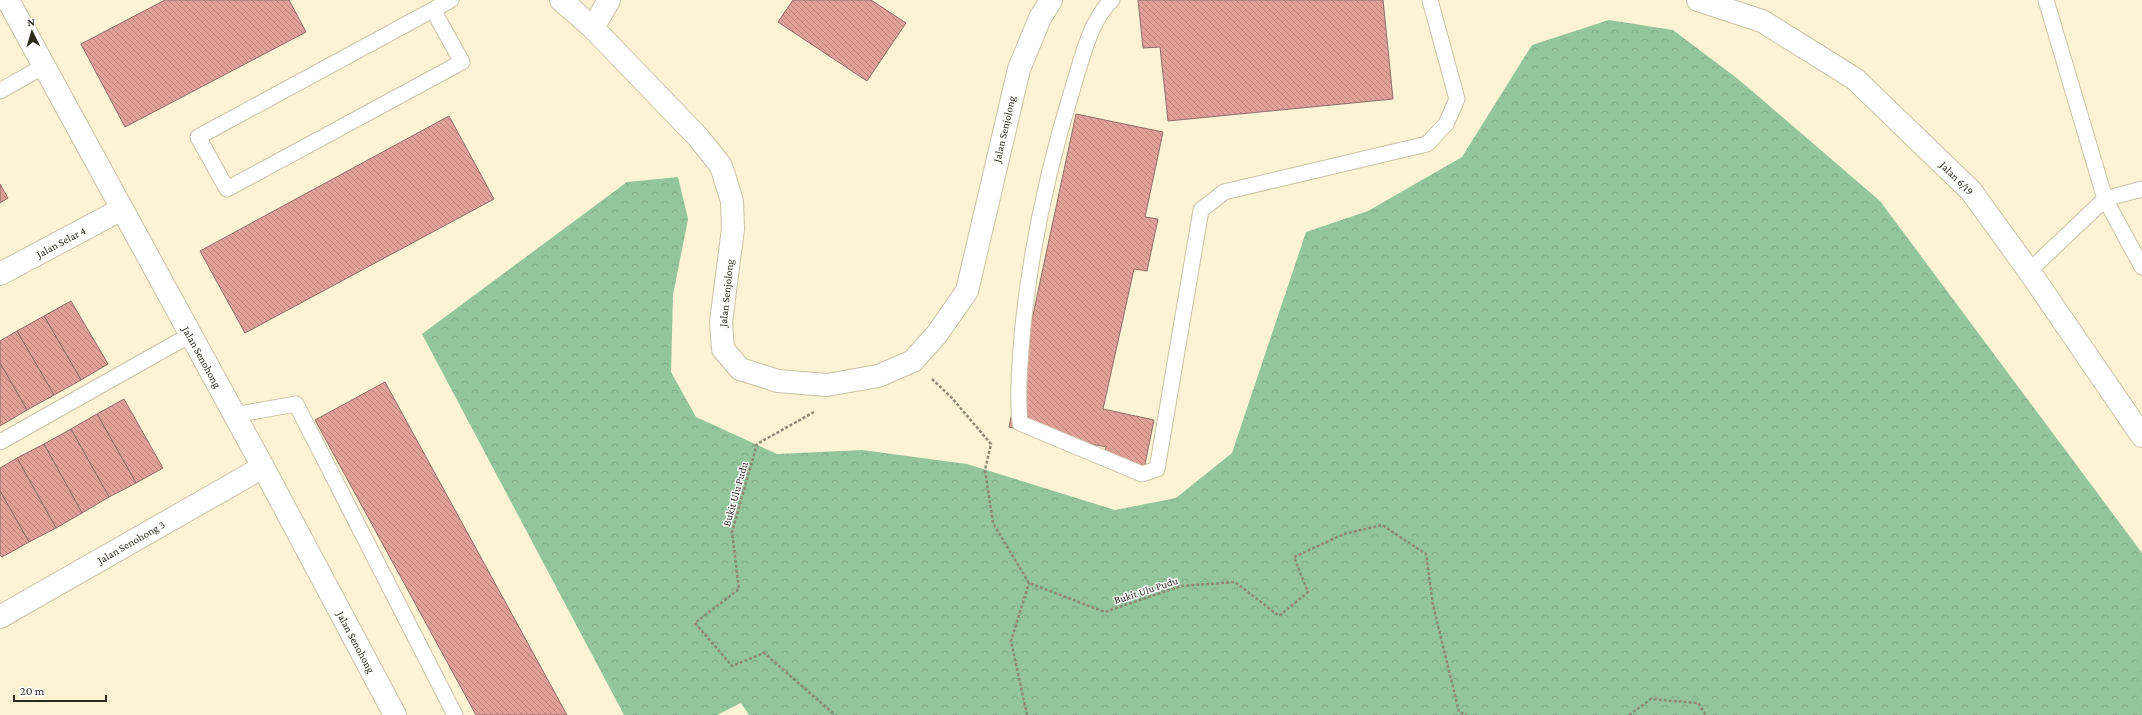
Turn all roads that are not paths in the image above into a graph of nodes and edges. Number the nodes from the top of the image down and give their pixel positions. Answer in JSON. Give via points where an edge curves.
{"nodes":[{"id":1,"x":8,"y":0,"type":"edge"},
{"id":2,"x":451,"y":0,"type":"edge"},
{"id":3,"x":561,"y":0,"type":"edge"},
{"id":4,"x":609,"y":0,"type":"edge"},
{"id":5,"x":1051,"y":0,"type":"edge"},
{"id":6,"x":1112,"y":0,"type":"edge"},
{"id":7,"x":1430,"y":0,"type":"edge"},
{"id":8,"x":1698,"y":0,"type":"edge"},
{"id":9,"x":2046,"y":0,"type":"edge"},
{"id":10,"x":433,"y":10,"type":"junction"},
{"id":11,"x":593,"y":28,"type":"junction"},
{"id":12,"x":44,"y":66,"type":"junction"},
{"id":13,"x":0,"y":91,"type":"edge"},
{"id":14,"x":2142,"y":189,"type":"edge"},
{"id":15,"x":2105,"y":199,"type":"junction"},
{"id":16,"x":122,"y":209,"type":"junction"},
{"id":17,"x":2142,"y":267,"type":"edge"},
{"id":18,"x":2029,"y":271,"type":"junction"},
{"id":19,"x":0,"y":274,"type":"edge"},
{"id":20,"x":190,"y":335,"type":"junction"},
{"id":21,"x":234,"y":415,"type":"junction"},
{"id":22,"x":2142,"y":436,"type":"edge"},
{"id":23,"x":0,"y":442,"type":"edge"},
{"id":24,"x":262,"y":467,"type":"junction"},
{"id":25,"x":0,"y":617,"type":"edge"},
{"id":26,"x":395,"y":715,"type":"edge"},
{"id":27,"x":455,"y":715,"type":"edge"}],
"edges":[{"from":1,"to":12,"type":"street","name":"Jalan Senohong"},
{"from":2,"to":10,"type":"lane"},
{"from":3,"to":11,"type":"street","name":"Jalan Senjolong"},
{"from":4,"to":11,"type":"street"},
{"from":5,"to":11,"type":"street","name":"Jalan Senjolong","via":[[1040,18],[1019,69],[967,291],[938,334],[913,361],[878,376],[827,384],[778,381],[740,369],[723,349],[721,322],[733,229],[732,201],[721,166],[698,137]]},
{"from":6,"to":7,"type":"lane","via":[[1104,7],[1084,49],[1055,146],[1027,282],[1017,398],[1020,423],[1142,474],[1157,469],[1201,210],[1224,192],[1427,144],[1446,124],[1457,99]]},
{"from":8,"to":18,"type":"street","name":"Jalan 6/19","via":[[1762,21],[1855,79],[1971,191]]},
{"from":9,"to":15,"type":"lane"},
{"from":10,"to":10,"type":"lane","via":[[462,62],[227,189],[198,137]]},
{"from":12,"to":13,"type":"lane"},
{"from":12,"to":16,"type":"street","name":"Jalan Senohong"},
{"from":14,"to":15,"type":"lane"},
{"from":15,"to":17,"type":"lane"},
{"from":15,"to":18,"type":"lane"},
{"from":16,"to":19,"type":"street","name":"Jalan Selar 4"},
{"from":16,"to":20,"type":"street","name":"Jalan Senohong"},
{"from":18,"to":22,"type":"street","name":"Jalan 6/19"},
{"from":20,"to":21,"type":"street","name":"Jalan Senohong"},
{"from":20,"to":23,"type":"lane"},
{"from":21,"to":24,"type":"street","name":"Jalan Senohong"},
{"from":21,"to":27,"type":"lane","via":[[296,404]]},
{"from":24,"to":25,"type":"street","name":"Jalan Senohong 3"},
{"from":24,"to":26,"type":"street","name":"Jalan Senohong"}]}
